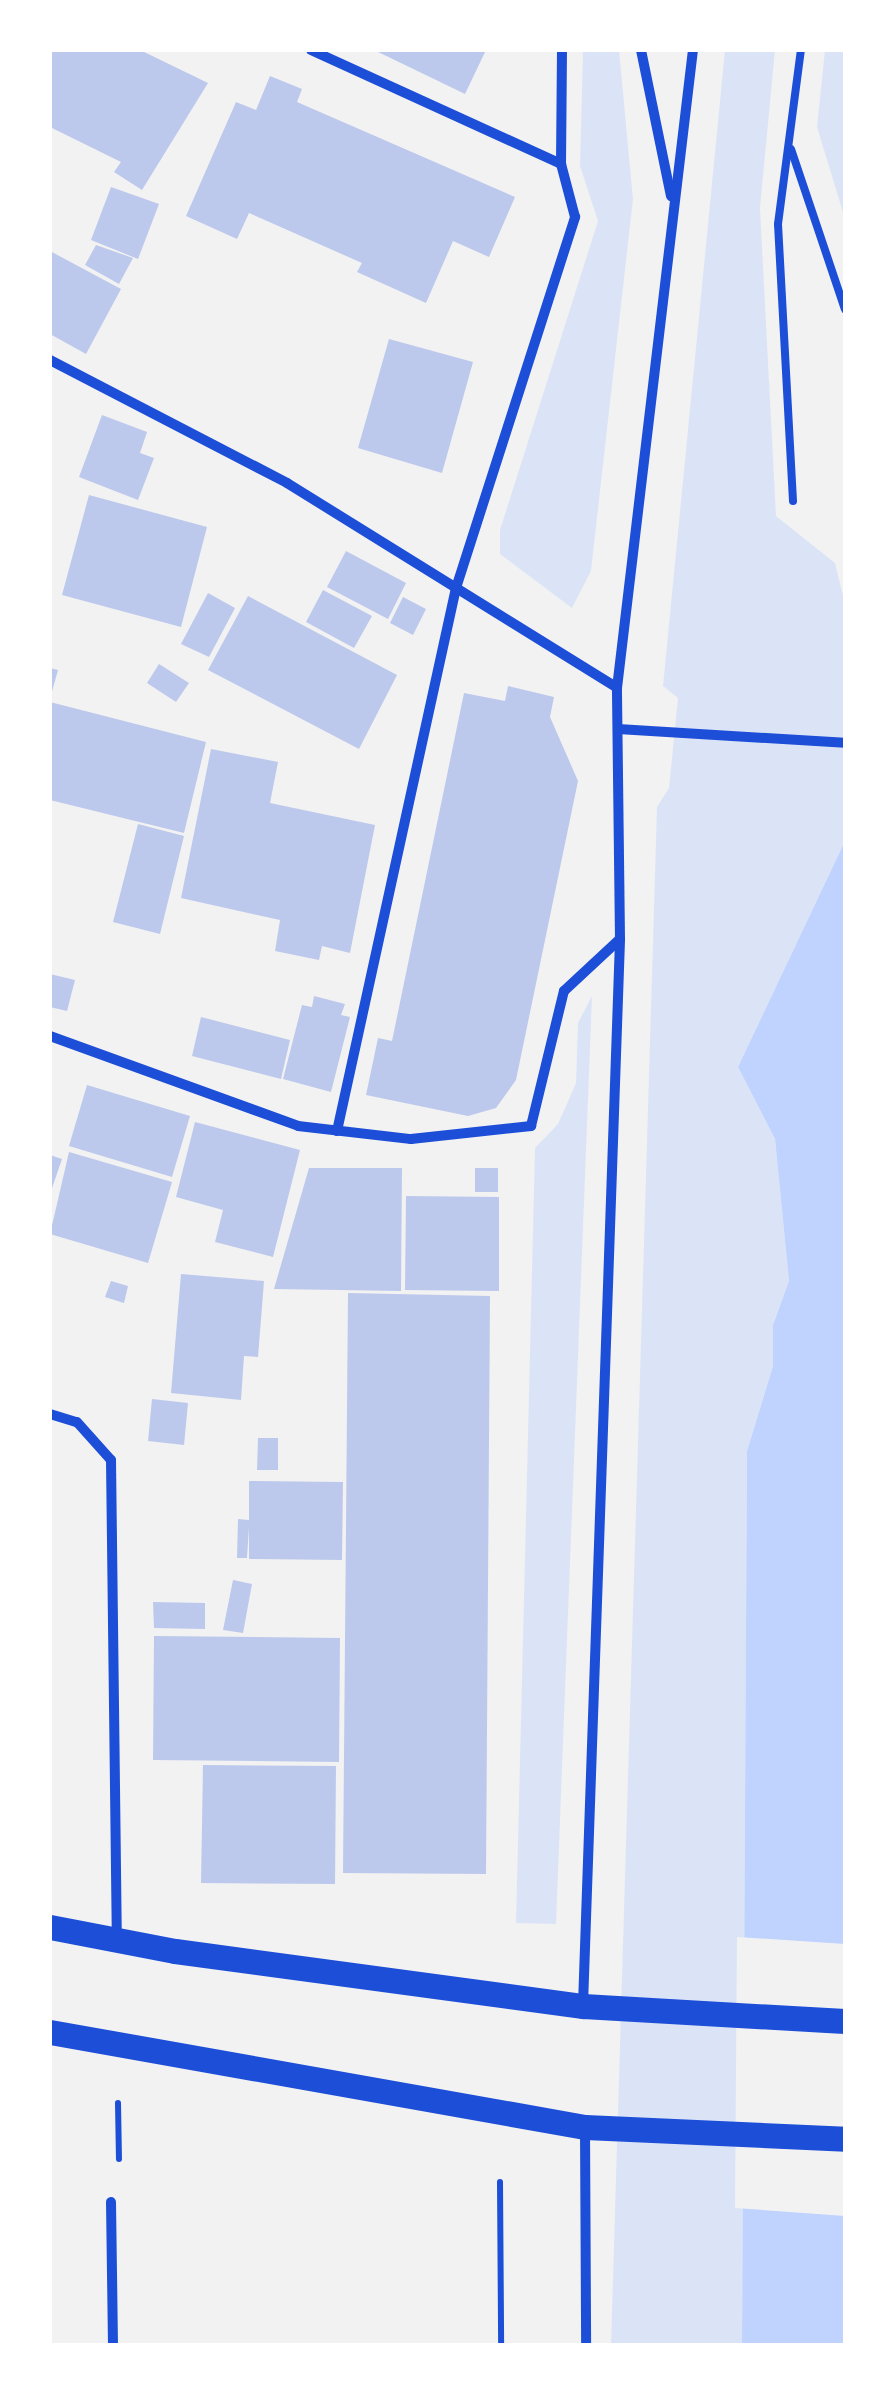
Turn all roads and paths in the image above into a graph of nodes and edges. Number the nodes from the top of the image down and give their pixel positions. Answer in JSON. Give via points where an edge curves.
{"nodes":[{"id":1,"x":311,"y":50,"type":"edge"},
{"id":2,"x":562,"y":50,"type":"edge"},
{"id":3,"x":641,"y":50,"type":"edge"},
{"id":4,"x":693,"y":50,"type":"edge"},
{"id":5,"x":801,"y":50,"type":"edge"},
{"id":6,"x":790,"y":144,"type":"junction"},
{"id":7,"x":561,"y":164,"type":"junction"},
{"id":8,"x":673,"y":207,"type":"junction"},
{"id":9,"x":845,"y":309,"type":"edge"},
{"id":10,"x":50,"y":360,"type":"edge"},
{"id":11,"x":793,"y":501,"type":"dead end"},
{"id":12,"x":456,"y":588,"type":"junction"},
{"id":13,"x":616,"y":688,"type":"junction"},
{"id":14,"x":618,"y":729,"type":"junction"},
{"id":15,"x":845,"y":743,"type":"edge"},
{"id":16,"x":620,"y":939,"type":"junction"},
{"id":17,"x":50,"y":1036,"type":"edge"},
{"id":18,"x":338,"y":1131,"type":"junction"},
{"id":19,"x":50,"y":1414,"type":"edge"},
{"id":20,"x":50,"y":1927,"type":"edge"},
{"id":21,"x":117,"y":1942,"type":"junction"},
{"id":22,"x":583,"y":2006,"type":"junction"},
{"id":23,"x":845,"y":2021,"type":"edge"},
{"id":24,"x":50,"y":2032,"type":"edge"},
{"id":25,"x":585,"y":2128,"type":"junction"},
{"id":26,"x":845,"y":2139,"type":"edge"},
{"id":27,"x":500,"y":2182,"type":"dead end"},
{"id":28,"x":111,"y":2202,"type":"dead end"},
{"id":29,"x":113,"y":2345,"type":"edge"},
{"id":30,"x":501,"y":2345,"type":"edge"},
{"id":31,"x":586,"y":2345,"type":"edge"}],
"edges":[{"from":1,"to":7,"type":"street"},
{"from":2,"to":7,"type":"street"},
{"from":3,"to":8,"type":"street"},
{"from":4,"to":8,"type":"street"},
{"from":5,"to":6,"type":"lane"},
{"from":6,"to":9,"type":"lane"},
{"from":6,"to":11,"type":"lane","via":[[778,224]]},
{"from":7,"to":12,"type":"street","via":[[575,217]]},
{"from":8,"to":13,"type":"street"},
{"from":10,"to":12,"type":"street","via":[[287,483]]},
{"from":12,"to":13,"type":"street"},
{"from":12,"to":18,"type":"street"},
{"from":13,"to":14,"type":"street"},
{"from":14,"to":15,"type":"street"},
{"from":14,"to":16,"type":"street"},
{"from":16,"to":18,"type":"street","via":[[564,991],[531,1126],[411,1139]]},
{"from":16,"to":22,"type":"street"},
{"from":17,"to":18,"type":"street","via":[[298,1126]]},
{"from":19,"to":21,"type":"street","via":[[77,1422],[112,1460]]},
{"from":20,"to":21,"type":"main road"},
{"from":21,"to":22,"type":"main road"},
{"from":22,"to":23,"type":"main road"},
{"from":24,"to":25,"type":"main road"},
{"from":25,"to":26,"type":"main road"},
{"from":25,"to":31,"type":"street"},
{"from":27,"to":30,"type":"path"},
{"from":28,"to":29,"type":"street"}]}
